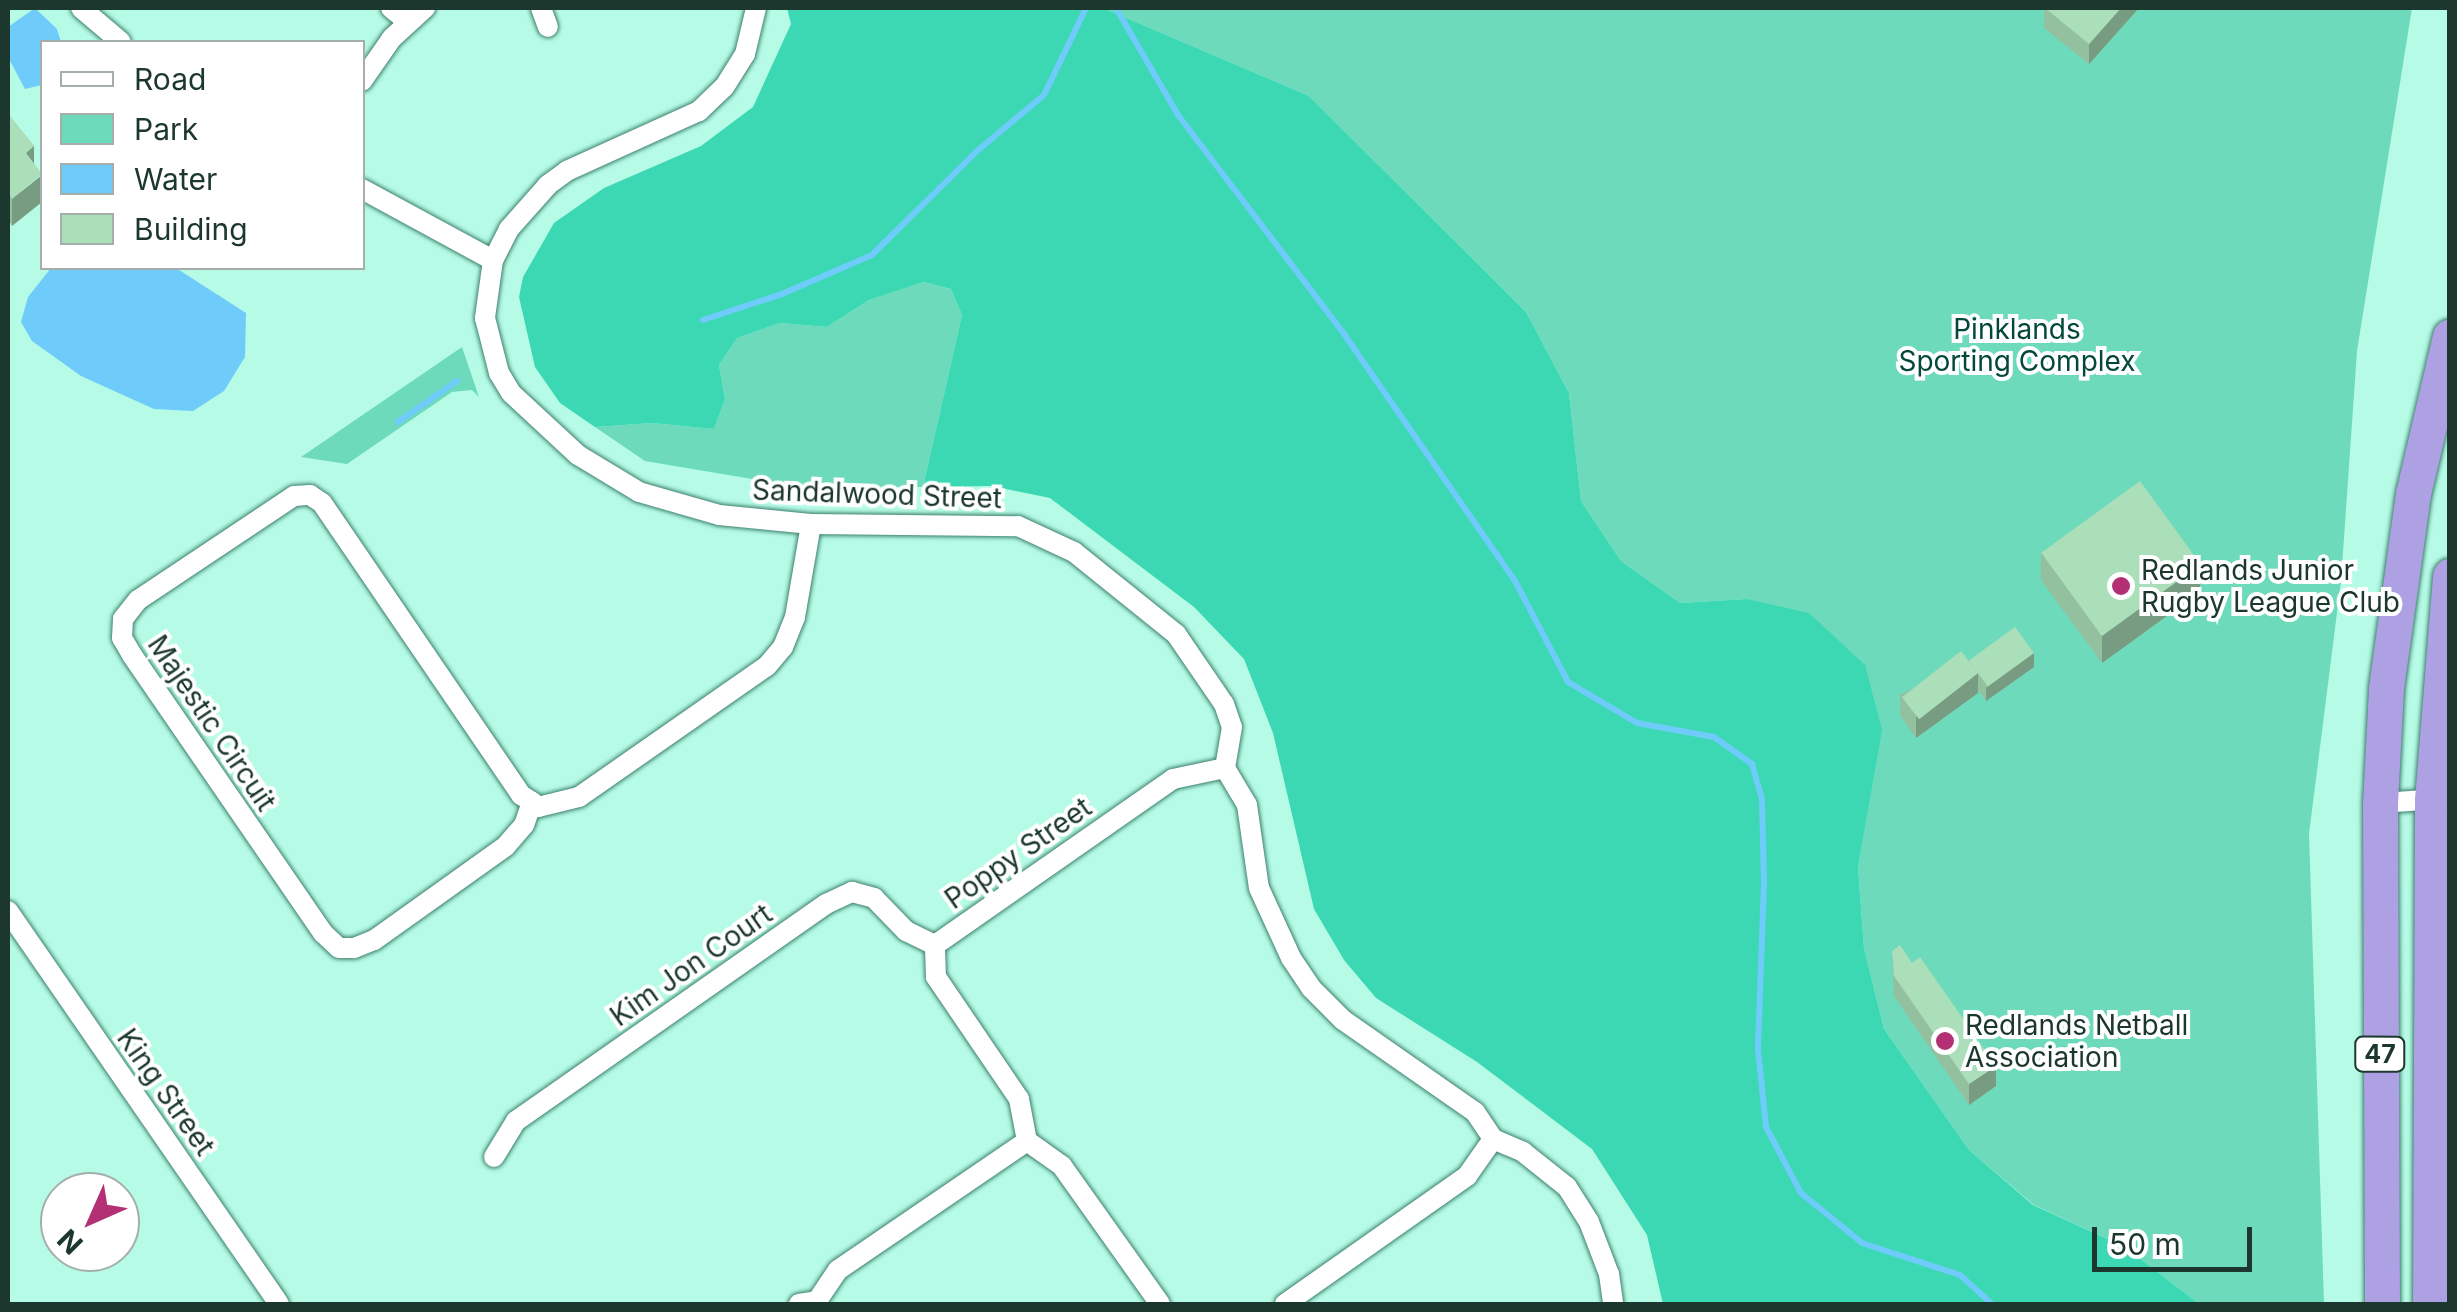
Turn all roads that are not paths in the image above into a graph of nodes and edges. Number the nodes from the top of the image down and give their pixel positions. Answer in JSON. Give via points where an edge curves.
{"nodes":[{"id":1,"x":81,"y":8,"type":"edge"},
{"id":2,"x":425,"y":8,"type":"edge"},
{"id":3,"x":756,"y":8,"type":"edge"},
{"id":4,"x":399,"y":14,"type":"edge"},
{"id":5,"x":119,"y":40,"type":"edge"},
{"id":6,"x":365,"y":76,"type":"edge"},
{"id":7,"x":365,"y":191,"type":"edge"},
{"id":8,"x":493,"y":260,"type":"junction"},
{"id":9,"x":2450,"y":336,"type":"edge"},
{"id":10,"x":811,"y":524,"type":"junction"},
{"id":11,"x":2450,"y":576,"type":"edge"},
{"id":12,"x":1225,"y":768,"type":"junction"},
{"id":13,"x":2441,"y":799,"type":"edge"},
{"id":14,"x":532,"y":802,"type":"junction"},
{"id":15,"x":2380,"y":803,"type":"junction"},
{"id":16,"x":2440,"y":864,"type":"edge"},
{"id":17,"x":8,"y":911,"type":"edge"},
{"id":18,"x":935,"y":945,"type":"junction"},
{"id":19,"x":1493,"y":1139,"type":"junction"},
{"id":20,"x":1027,"y":1141,"type":"junction"},
{"id":21,"x":494,"y":1157,"type":"dead end"},
{"id":22,"x":811,"y":1303,"type":"edge"},
{"id":23,"x":279,"y":1304,"type":"edge"},
{"id":24,"x":1160,"y":1304,"type":"edge"},
{"id":25,"x":1285,"y":1304,"type":"edge"},
{"id":26,"x":1613,"y":1304,"type":"edge"},
{"id":27,"x":2382,"y":1304,"type":"edge"},
{"id":28,"x":2430,"y":1304,"type":"edge"}],
"edges":[{"from":1,"to":5,"type":"street"},
{"from":2,"to":4,"type":"street"},
{"from":3,"to":8,"type":"street","via":[[745,54],[724,88],[699,111],[558,178],[509,229]]},
{"from":4,"to":6,"type":"street"},
{"from":7,"to":8,"type":"street"},
{"from":8,"to":10,"type":"street","name":"Sandalwood Street","via":[[488,341],[511,393],[608,476],[719,515]]},
{"from":9,"to":15,"type":"highway","number":"47","via":[[2398,588]]},
{"from":10,"to":12,"type":"street","name":"Sandalwood Street","via":[[1018,526],[1074,552],[1176,634],[1224,704],[1232,727]]},
{"from":10,"to":14,"type":"street","via":[[795,617],[767,666],[579,797]]},
{"from":11,"to":13,"type":"highway","number":"47"},
{"from":12,"to":18,"type":"street","name":"Poppy Street","via":[[1173,778]]},
{"from":12,"to":19,"type":"street","via":[[1247,805],[1258,888],[1311,988],[1344,1020],[1475,1112]]},
{"from":13,"to":15,"type":"street"},
{"from":13,"to":16,"type":"highway","number":"47"},
{"from":14,"to":14,"type":"street","name":"Majestic Circuit","via":[[310,494],[294,496],[138,600],[124,619],[122,638],[132,655],[339,948],[374,940],[506,846]]},
{"from":15,"to":27,"type":"highway","number":"47"},
{"from":16,"to":28,"type":"highway","number":"47"},
{"from":17,"to":23,"type":"street","name":"King Street"},
{"from":18,"to":20,"type":"street","name":"Poppy Street","via":[[936,977],[1018,1099]]},
{"from":18,"to":21,"type":"street","name":"Kim Jon Court","via":[[906,931],[874,898],[852,892],[826,904],[516,1120]]},
{"from":19,"to":25,"type":"street","via":[[1467,1176]]},
{"from":19,"to":26,"type":"street","via":[[1523,1152],[1567,1187],[1589,1222]]},
{"from":20,"to":22,"type":"street","via":[[838,1270]]},
{"from":20,"to":24,"type":"street","via":[[1062,1166]]}]}
